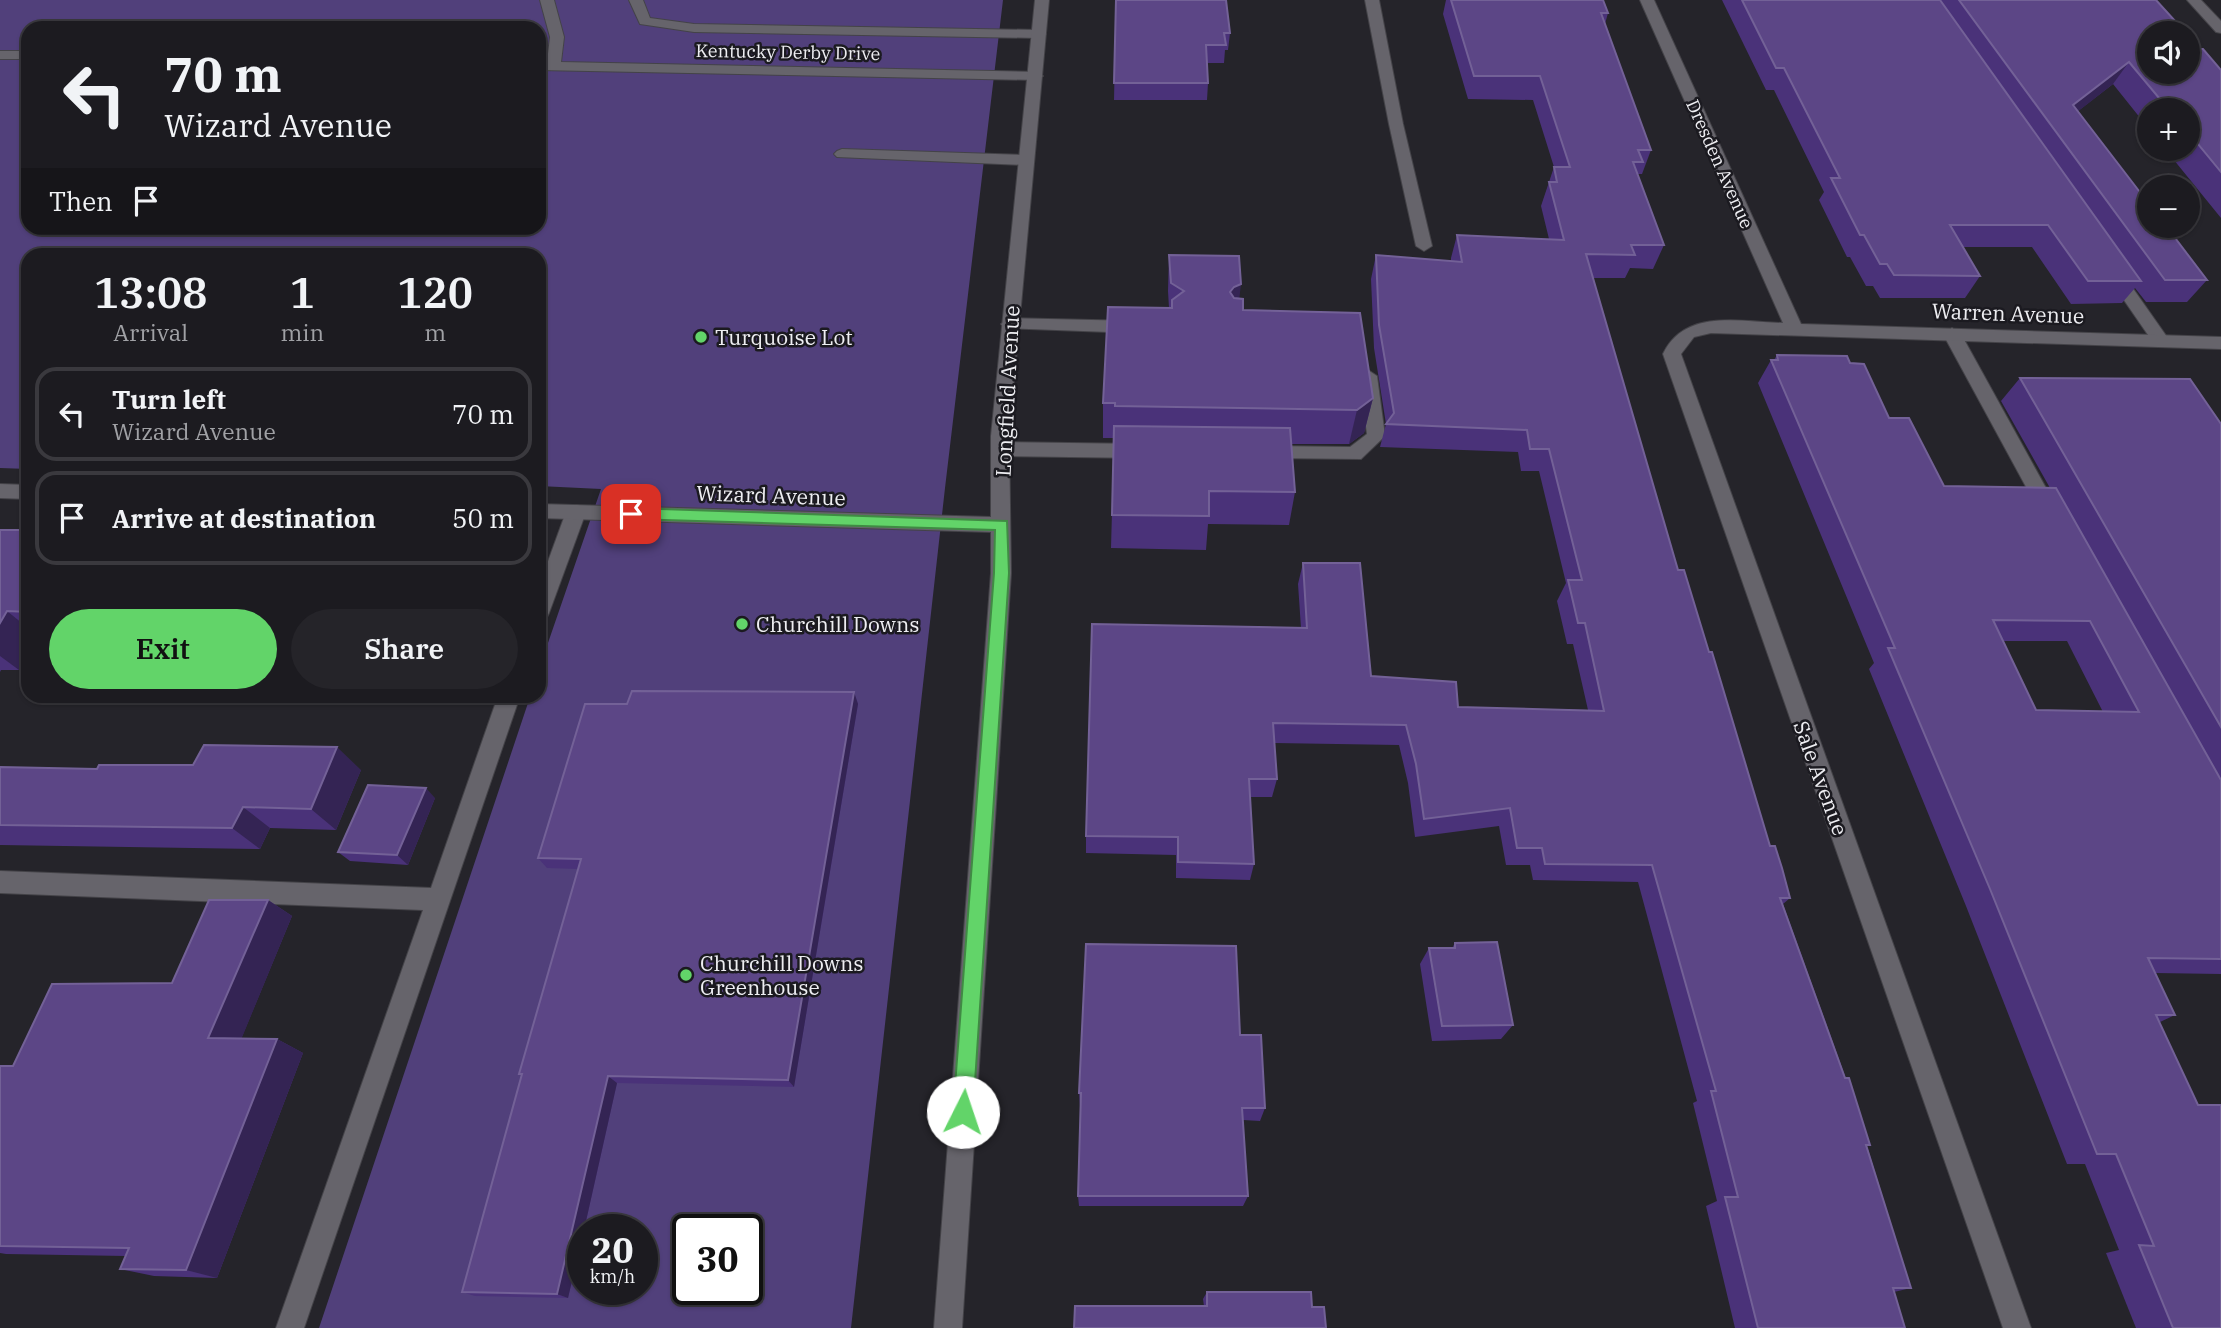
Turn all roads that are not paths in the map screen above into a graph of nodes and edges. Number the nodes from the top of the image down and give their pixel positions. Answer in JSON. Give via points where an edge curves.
{"nodes":[{"id":1,"x":547,"y":0,"type":"edge"},
{"id":2,"x":636,"y":0,"type":"edge"},
{"id":3,"x":1042,"y":0,"type":"edge"},
{"id":4,"x":1372,"y":0,"type":"edge"},
{"id":5,"x":1647,"y":0,"type":"edge"},
{"id":6,"x":2194,"y":0,"type":"edge"},
{"id":7,"x":2221,"y":29,"type":"edge"},
{"id":8,"x":1039,"y":34,"type":"junction"},
{"id":9,"x":0,"y":55,"type":"edge"},
{"id":10,"x":21,"y":55,"type":"edge"},
{"id":11,"x":546,"y":67,"type":"edge"},
{"id":12,"x":1036,"y":76,"type":"junction"},
{"id":13,"x":842,"y":154,"type":"dead end"},
{"id":14,"x":1026,"y":160,"type":"junction"},
{"id":15,"x":1424,"y":246,"type":"dead end"},
{"id":16,"x":2105,"y":261,"type":"edge"},
{"id":17,"x":1010,"y":324,"type":"junction"},
{"id":18,"x":1156,"y":327,"type":"edge"},
{"id":19,"x":1794,"y":328,"type":"junction"},
{"id":20,"x":1952,"y":334,"type":"junction"},
{"id":21,"x":2161,"y":341,"type":"junction"},
{"id":22,"x":2220,"y":344,"type":"edge"},
{"id":23,"x":1366,"y":357,"type":"edge"},
{"id":24,"x":1001,"y":449,"type":"junction"},
{"id":25,"x":1164,"y":451,"type":"edge"},
{"id":26,"x":1245,"y":452,"type":"edge"},
{"id":27,"x":0,"y":491,"type":"edge"},
{"id":28,"x":21,"y":492,"type":"edge"},
{"id":29,"x":546,"y":511,"type":"edge"},
{"id":30,"x":576,"y":512,"type":"junction"},
{"id":31,"x":1002,"y":525,"type":"junction"},
{"id":32,"x":2060,"y":530,"type":"edge"},
{"id":33,"x":546,"y":594,"type":"edge"},
{"id":34,"x":507,"y":703,"type":"edge"},
{"id":35,"x":0,"y":882,"type":"edge"},
{"id":36,"x":437,"y":899,"type":"junction"},
{"id":37,"x":290,"y":1328,"type":"edge"},
{"id":38,"x":948,"y":1328,"type":"edge"},
{"id":39,"x":2017,"y":1328,"type":"edge"}],
"edges":[{"from":1,"to":11,"type":"street","via":[[557,37]]},
{"from":2,"to":8,"type":"street","via":[[646,21],[694,29]]},
{"from":3,"to":8,"type":"street","name":"Longfield Avenue"},
{"from":4,"to":15,"type":"street"},
{"from":5,"to":19,"type":"street","name":"Dresden Avenue"},
{"from":6,"to":7,"type":"street"},
{"from":8,"to":12,"type":"street","name":"Longfield Avenue"},
{"from":9,"to":10,"type":"street"},
{"from":11,"to":12,"type":"street","name":"Kentucky Derby Drive"},
{"from":12,"to":14,"type":"street","name":"Longfield Avenue"},
{"from":13,"to":14,"type":"street"},
{"from":14,"to":17,"type":"street","name":"Longfield Avenue"},
{"from":16,"to":21,"type":"street"},
{"from":17,"to":18,"type":"street"},
{"from":17,"to":24,"type":"street","name":"Longfield Avenue"},
{"from":19,"to":20,"type":"street","name":"Warren Avenue"},
{"from":19,"to":39,"type":"street","name":"Sale Avenue","via":[[1697,328],[1677,341],[1672,354]]},
{"from":20,"to":21,"type":"street","name":"Warren Avenue"},
{"from":20,"to":32,"type":"street"},
{"from":21,"to":22,"type":"street","name":"Warren Avenue"},
{"from":23,"to":26,"type":"street","via":[[1376,436],[1354,454]]},
{"from":24,"to":25,"type":"street"},
{"from":24,"to":31,"type":"street","name":"Longfield Avenue"},
{"from":27,"to":28,"type":"street"},
{"from":29,"to":30,"type":"street","name":"Wizard Avenue"},
{"from":30,"to":31,"type":"street","name":"Wizard Avenue"},
{"from":30,"to":33,"type":"street"},
{"from":31,"to":38,"type":"street","name":"Longfield Avenue"},
{"from":34,"to":36,"type":"street"},
{"from":35,"to":36,"type":"street"},
{"from":36,"to":37,"type":"street"}]}
